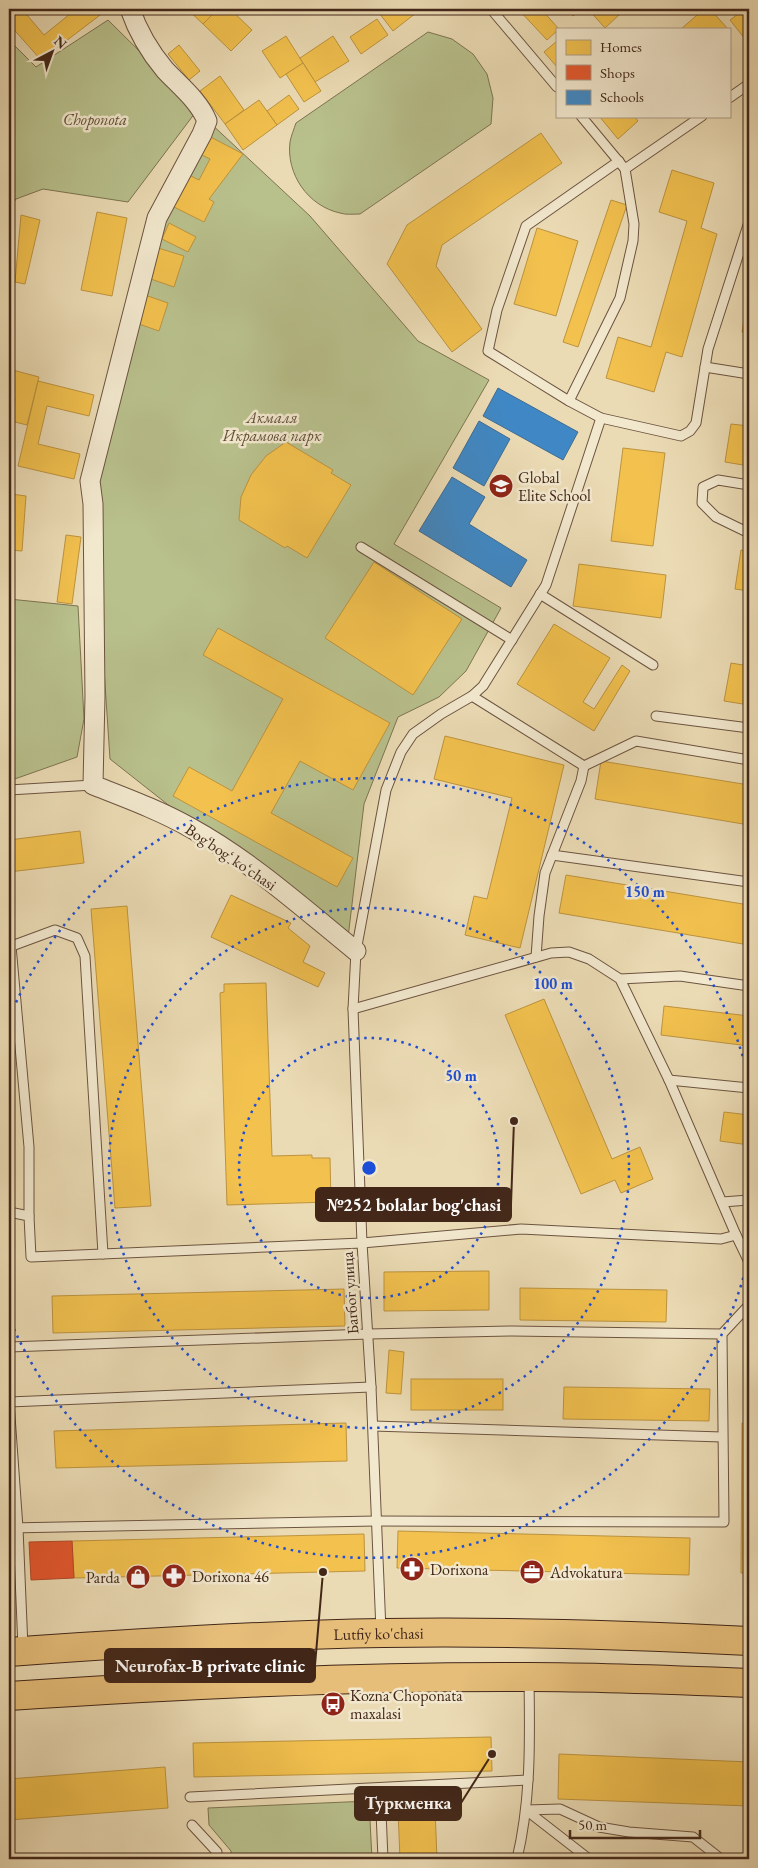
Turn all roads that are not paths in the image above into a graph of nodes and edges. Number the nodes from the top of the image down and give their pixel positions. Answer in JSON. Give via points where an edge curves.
{"nodes":[{"id":1,"x":130,"y":9,"type":"edge"},
{"id":2,"x":491,"y":9,"type":"edge"},
{"id":3,"x":749,"y":84,"type":"edge"},
{"id":4,"x":556,"y":86,"type":"edge"},
{"id":5,"x":730,"y":97,"type":"edge"},
{"id":6,"x":583,"y":118,"type":"edge"},
{"id":7,"x":699,"y":118,"type":"edge"},
{"id":8,"x":619,"y":161,"type":"junction"},
{"id":9,"x":626,"y":169,"type":"junction"},
{"id":10,"x":749,"y":222,"type":"edge"},
{"id":11,"x":705,"y":367,"type":"junction"},
{"id":12,"x":749,"y":374,"type":"edge"},
{"id":13,"x":569,"y":400,"type":"junction"},
{"id":14,"x":601,"y":418,"type":"junction"},
{"id":15,"x":749,"y":485,"type":"edge"},
{"id":16,"x":749,"y":533,"type":"edge"},
{"id":17,"x":361,"y":547,"type":"dead end"},
{"id":18,"x":540,"y":594,"type":"junction"},
{"id":19,"x":512,"y":640,"type":"junction"},
{"id":20,"x":653,"y":665,"type":"dead end"},
{"id":21,"x":472,"y":696,"type":"junction"},
{"id":22,"x":656,"y":716,"type":"dead end"},
{"id":23,"x":749,"y":728,"type":"edge"},
{"id":24,"x":749,"y":760,"type":"edge"},
{"id":25,"x":584,"y":766,"type":"junction"},
{"id":26,"x":93,"y":785,"type":"junction"},
{"id":27,"x":9,"y":790,"type":"edge"},
{"id":28,"x":552,"y":855,"type":"junction"},
{"id":29,"x":749,"y":882,"type":"edge"},
{"id":30,"x":10,"y":946,"type":"edge"},
{"id":31,"x":356,"y":951,"type":"junction"},
{"id":32,"x":536,"y":957,"type":"junction"},
{"id":33,"x":620,"y":979,"type":"junction"},
{"id":34,"x":749,"y":986,"type":"edge"},
{"id":35,"x":353,"y":1009,"type":"junction"},
{"id":36,"x":669,"y":1080,"type":"junction"},
{"id":37,"x":749,"y":1088,"type":"edge"},
{"id":38,"x":749,"y":1200,"type":"edge"},
{"id":39,"x":722,"y":1202,"type":"junction"},
{"id":40,"x":9,"y":1212,"type":"edge"},
{"id":41,"x":29,"y":1216,"type":"junction"},
{"id":42,"x":736,"y":1236,"type":"junction"},
{"id":43,"x":362,"y":1244,"type":"junction"},
{"id":44,"x":103,"y":1254,"type":"junction"},
{"id":45,"x":749,"y":1262,"type":"edge"},
{"id":46,"x":749,"y":1305,"type":"edge"},
{"id":47,"x":368,"y":1334,"type":"junction"},
{"id":48,"x":722,"y":1334,"type":"junction"},
{"id":49,"x":9,"y":1347,"type":"edge"},
{"id":50,"x":371,"y":1387,"type":"junction"},
{"id":51,"x":9,"y":1402,"type":"edge"},
{"id":52,"x":373,"y":1426,"type":"junction"},
{"id":53,"x":722,"y":1437,"type":"junction"},
{"id":54,"x":376,"y":1521,"type":"junction"},
{"id":55,"x":13,"y":1528,"type":"edge"},
{"id":56,"x":381,"y":1633,"type":"junction"},
{"id":57,"x":749,"y":1641,"type":"edge"},
{"id":58,"x":16,"y":1652,"type":"edge"},
{"id":59,"x":529,"y":1676,"type":"junction"},
{"id":60,"x":749,"y":1683,"type":"edge"},
{"id":61,"x":9,"y":1696,"type":"edge"},
{"id":62,"x":528,"y":1780,"type":"junction"},
{"id":63,"x":380,"y":1788,"type":"junction"},
{"id":64,"x":190,"y":1797,"type":"dead end"},
{"id":65,"x":526,"y":1810,"type":"junction"},
{"id":66,"x":192,"y":1825,"type":"dead end"},
{"id":67,"x":217,"y":1859,"type":"edge"},
{"id":68,"x":383,"y":1859,"type":"edge"},
{"id":69,"x":517,"y":1859,"type":"edge"},
{"id":70,"x":589,"y":1859,"type":"edge"},
{"id":71,"x":722,"y":1859,"type":"edge"}],
"edges":[{"from":1,"to":26,"type":"street","via":[[138,33],[163,67],[203,111],[207,121],[157,218],[90,482],[95,696]]},
{"from":2,"to":4,"type":"lane"},
{"from":3,"to":5,"type":"lane"},
{"from":6,"to":8,"type":"lane"},
{"from":7,"to":9,"type":"lane"},
{"from":8,"to":9,"type":"lane"},
{"from":8,"to":13,"type":"lane","via":[[526,226],[497,310],[488,351]]},
{"from":9,"to":13,"type":"lane","via":[[634,224],[622,291]]},
{"from":10,"to":11,"type":"lane"},
{"from":11,"to":12,"type":"lane"},
{"from":11,"to":14,"type":"lane","via":[[696,423],[681,436]]},
{"from":13,"to":14,"type":"lane"},
{"from":14,"to":18,"type":"lane","name":"Багбог улица","via":[[546,585]]},
{"from":15,"to":16,"type":"lane","via":[[718,480],[703,487],[702,503],[716,517]]},
{"from":17,"to":19,"type":"lane"},
{"from":18,"to":19,"type":"lane","name":"Багбог улица"},
{"from":18,"to":20,"type":"lane"},
{"from":19,"to":21,"type":"lane","name":"Багбог улица","via":[[483,686]]},
{"from":21,"to":25,"type":"lane"},
{"from":21,"to":31,"type":"lane","name":"Багбог улица","via":[[413,734],[401,752],[386,790]]},
{"from":22,"to":23,"type":"lane"},
{"from":24,"to":25,"type":"lane","via":[[636,741]]},
{"from":25,"to":28,"type":"lane"},
{"from":26,"to":27,"type":"lane"},
{"from":26,"to":31,"type":"street","name":"Bogʻbogʻ koʻchasi","via":[[149,806],[192,828],[249,865]]},
{"from":28,"to":29,"type":"lane"},
{"from":28,"to":32,"type":"lane","via":[[545,873]]},
{"from":30,"to":41,"type":"lane","via":[[29,1147]]},
{"from":30,"to":44,"type":"lane","via":[[55,930],[77,938],[85,956]]},
{"from":31,"to":35,"type":"lane","name":"Багбог улица"},
{"from":32,"to":33,"type":"lane","via":[[570,952],[589,959]]},
{"from":32,"to":35,"type":"lane"},
{"from":33,"to":34,"type":"lane","via":[[680,976]]},
{"from":33,"to":36,"type":"lane"},
{"from":35,"to":43,"type":"lane","name":"Багбог улица"},
{"from":36,"to":37,"type":"lane"},
{"from":36,"to":39,"type":"lane"},
{"from":38,"to":39,"type":"lane"},
{"from":39,"to":42,"type":"lane"},
{"from":40,"to":41,"type":"lane"},
{"from":41,"to":44,"type":"lane","via":[[31,1257]]},
{"from":42,"to":43,"type":"lane","via":[[721,1239],[521,1230]]},
{"from":42,"to":45,"type":"lane"},
{"from":43,"to":44,"type":"lane"},
{"from":43,"to":47,"type":"lane","name":"Багбог улица"},
{"from":46,"to":48,"type":"lane"},
{"from":47,"to":48,"type":"lane","via":[[512,1331]]},
{"from":47,"to":49,"type":"lane"},
{"from":47,"to":50,"type":"lane","name":"Багбог улица"},
{"from":48,"to":53,"type":"lane"},
{"from":50,"to":51,"type":"lane"},
{"from":50,"to":52,"type":"lane","name":"Багбог улица"},
{"from":51,"to":55,"type":"lane"},
{"from":52,"to":53,"type":"lane"},
{"from":52,"to":54,"type":"lane","name":"Багбог улица"},
{"from":53,"to":54,"type":"lane","via":[[724,1522]]},
{"from":54,"to":55,"type":"lane"},
{"from":54,"to":56,"type":"lane","name":"Багбог улица"},
{"from":55,"to":58,"type":"lane"},
{"from":56,"to":57,"type":"main road","name":"Lutfiy ko'chasi","via":[[562,1634]]},
{"from":56,"to":58,"type":"main road","name":"Lutfiy ko'chasi"},
{"from":59,"to":60,"type":"main road"},
{"from":59,"to":61,"type":"main road","via":[[192,1685]]},
{"from":59,"to":62,"type":"lane"},
{"from":62,"to":63,"type":"lane"},
{"from":62,"to":65,"type":"lane"},
{"from":63,"to":64,"type":"lane"},
{"from":63,"to":68,"type":"lane"},
{"from":65,"to":69,"type":"lane"},
{"from":65,"to":70,"type":"lane"},
{"from":65,"to":71,"type":"lane","via":[[560,1809],[599,1827],[693,1837]]},
{"from":66,"to":67,"type":"lane","via":[[217,1852]]}]}
